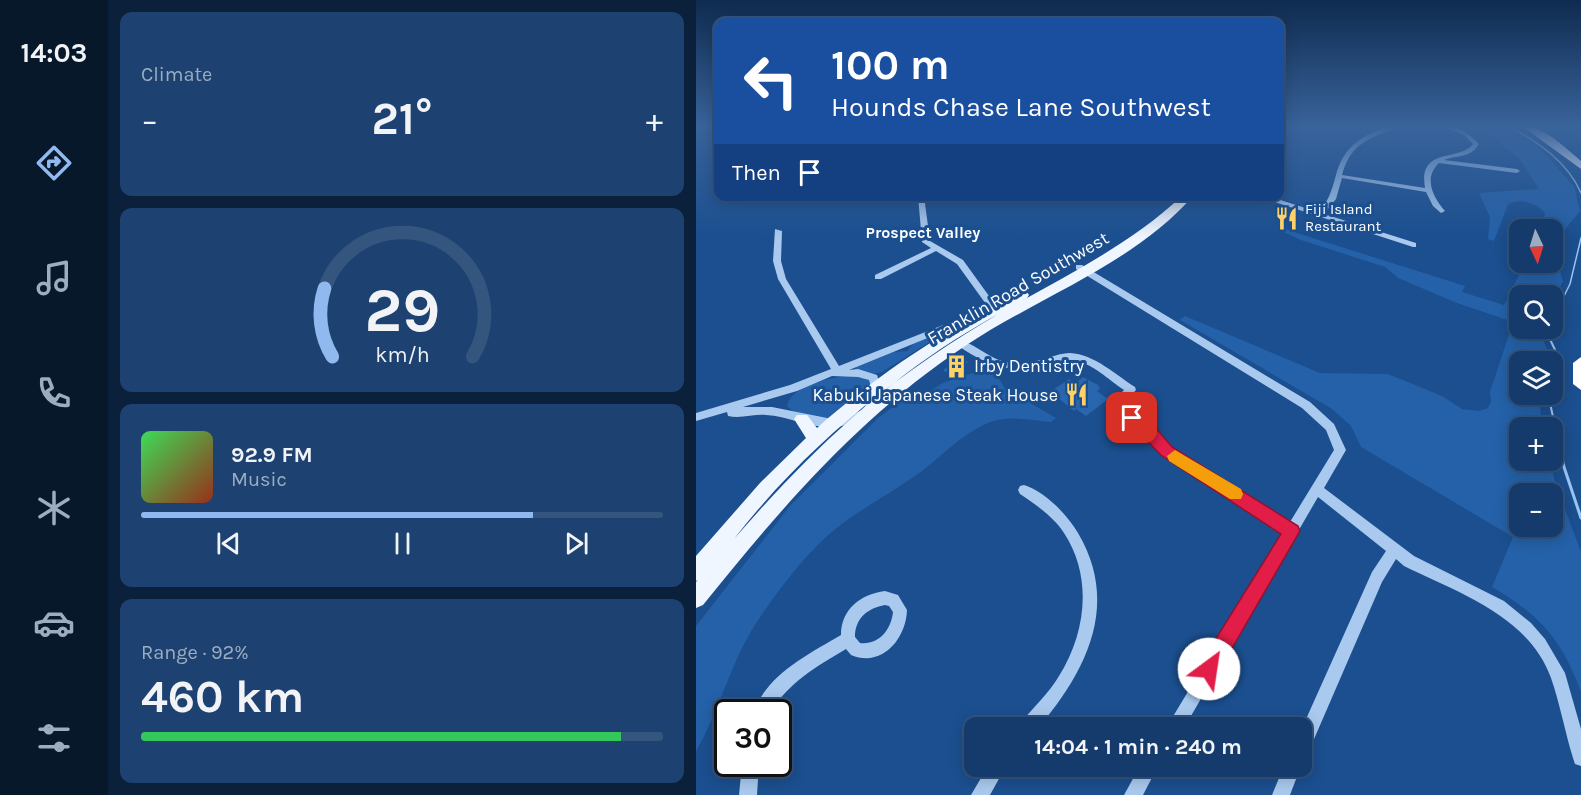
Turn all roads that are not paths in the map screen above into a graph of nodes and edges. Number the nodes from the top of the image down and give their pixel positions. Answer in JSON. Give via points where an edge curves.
{"nodes":[{"id":1,"x":1343,"y":163,"type":"edge"},
{"id":2,"x":1437,"y":163,"type":"edge"},
{"id":3,"x":1461,"y":163,"type":"edge"},
{"id":4,"x":1516,"y":171,"type":"dead end"},
{"id":5,"x":1339,"y":176,"type":"junction"},
{"id":6,"x":1427,"y":190,"type":"junction"},
{"id":7,"x":921,"y":201,"type":"edge"},
{"id":8,"x":1170,"y":201,"type":"edge"},
{"id":9,"x":1183,"y":201,"type":"edge"},
{"id":10,"x":1274,"y":201,"type":"edge"},
{"id":11,"x":1441,"y":211,"type":"dead end"},
{"id":12,"x":1319,"y":216,"type":"junction"},
{"id":13,"x":778,"y":231,"type":"dead end"},
{"id":14,"x":1413,"y":245,"type":"dead end"},
{"id":15,"x":935,"y":249,"type":"junction"},
{"id":16,"x":1083,"y":270,"type":"junction"},
{"id":17,"x":878,"y":278,"type":"dead end"},
{"id":18,"x":997,"y":314,"type":"junction"},
{"id":19,"x":959,"y":321,"type":"dead end"},
{"id":20,"x":960,"y":343,"type":"junction"},
{"id":21,"x":1581,"y":363,"type":"edge"},
{"id":22,"x":837,"y":370,"type":"junction"},
{"id":23,"x":818,"y":378,"type":"junction"},
{"id":24,"x":877,"y":384,"type":"junction"},
{"id":25,"x":1581,"y":384,"type":"edge"},
{"id":26,"x":793,"y":388,"type":"junction"},
{"id":27,"x":868,"y":412,"type":"junction"},
{"id":28,"x":786,"y":414,"type":"junction"},
{"id":29,"x":696,"y":417,"type":"edge"},
{"id":30,"x":802,"y":419,"type":"junction"},
{"id":31,"x":829,"y":424,"type":"junction"},
{"id":32,"x":815,"y":436,"type":"junction"},
{"id":33,"x":1024,"y":490,"type":"dead end"},
{"id":34,"x":1318,"y":490,"type":"junction"},
{"id":35,"x":1292,"y":531,"type":"junction"},
{"id":36,"x":1394,"y":550,"type":"junction"},
{"id":37,"x":696,"y":571,"type":"edge"},
{"id":38,"x":696,"y":598,"type":"edge"},
{"id":39,"x":848,"y":639,"type":"dead end"},
{"id":40,"x":771,"y":699,"type":"edge"},
{"id":41,"x":1037,"y":717,"type":"edge"},
{"id":42,"x":1181,"y":717,"type":"edge"},
{"id":43,"x":1312,"y":724,"type":"edge"},
{"id":44,"x":1581,"y":758,"type":"edge"},
{"id":45,"x":750,"y":777,"type":"edge"},
{"id":46,"x":991,"y":777,"type":"edge"},
{"id":47,"x":1144,"y":777,"type":"edge"},
{"id":48,"x":1288,"y":777,"type":"edge"},
{"id":49,"x":748,"y":795,"type":"edge"},
{"id":50,"x":980,"y":795,"type":"edge"},
{"id":51,"x":1133,"y":795,"type":"edge"},
{"id":52,"x":1281,"y":795,"type":"edge"}],
"edges":[{"from":1,"to":5,"type":"street"},
{"from":2,"to":6,"type":"street","via":[[1429,173]]},
{"from":3,"to":4,"type":"street"},
{"from":5,"to":6,"type":"street"},
{"from":5,"to":12,"type":"street","via":[[1334,198]]},
{"from":6,"to":11,"type":"street"},
{"from":7,"to":15,"type":"street","via":[[924,238]]},
{"from":8,"to":16,"type":"main road","name":"Franklin Road Southwest"},
{"from":9,"to":16,"type":"main road","name":"Franklin Road Southwest","via":[[1152,231]]},
{"from":10,"to":12,"type":"street"},
{"from":12,"to":14,"type":"street"},
{"from":13,"to":22,"type":"street","via":[[777,261],[782,279]]},
{"from":15,"to":17,"type":"street"},
{"from":15,"to":18,"type":"street","via":[[960,262]]},
{"from":16,"to":18,"type":"main road","name":"Franklin Road Southwest"},
{"from":16,"to":34,"type":"street","via":[[1306,405],[1324,421],[1340,450]]},
{"from":18,"to":20,"type":"main road","name":"Franklin Road Southwest"},
{"from":18,"to":24,"type":"main road","name":"Franklin Road Southwest","via":[[927,348]]},
{"from":19,"to":22,"type":"street"},
{"from":20,"to":27,"type":"main road","name":"Franklin Road Southwest"},
{"from":20,"to":35,"type":"street","via":[[987,362],[1000,366],[1071,357],[1102,371],[1131,390],[1114,405],[1150,431],[1167,451]]},
{"from":21,"to":25,"type":"highway"},
{"from":22,"to":23,"type":"street"},
{"from":23,"to":24,"type":"street","via":[[858,373],[873,378]]},
{"from":23,"to":26,"type":"street"},
{"from":24,"to":27,"type":"street"},
{"from":24,"to":31,"type":"main road","name":"Franklin Road Southwest"},
{"from":26,"to":28,"type":"street","via":[[784,404]]},
{"from":26,"to":29,"type":"street"},
{"from":27,"to":31,"type":"street"},
{"from":27,"to":38,"type":"main road","name":"Franklin Road Southwest","via":[[786,491]]},
{"from":28,"to":29,"type":"street","via":[[752,410]]},
{"from":28,"to":30,"type":"street"},
{"from":30,"to":31,"type":"street"},
{"from":30,"to":32,"type":"main road"},
{"from":31,"to":32,"type":"main road","name":"Franklin Road Southwest"},
{"from":32,"to":37,"type":"main road","name":"Franklin Road Southwest","via":[[764,488]]},
{"from":33,"to":41,"type":"street","via":[[1048,506],[1076,540],[1089,574],[1091,596],[1085,636],[1076,660]]},
{"from":34,"to":35,"type":"street"},
{"from":34,"to":36,"type":"street"},
{"from":35,"to":42,"type":"street"},
{"from":36,"to":43,"type":"street","via":[[1377,577]]},
{"from":36,"to":44,"type":"street","via":[[1499,606],[1526,628],[1557,673]]},
{"from":39,"to":40,"type":"street","via":[[790,677]]},
{"from":45,"to":49,"type":"street"},
{"from":46,"to":50,"type":"street"},
{"from":47,"to":51,"type":"street"},
{"from":48,"to":52,"type":"street"}]}
